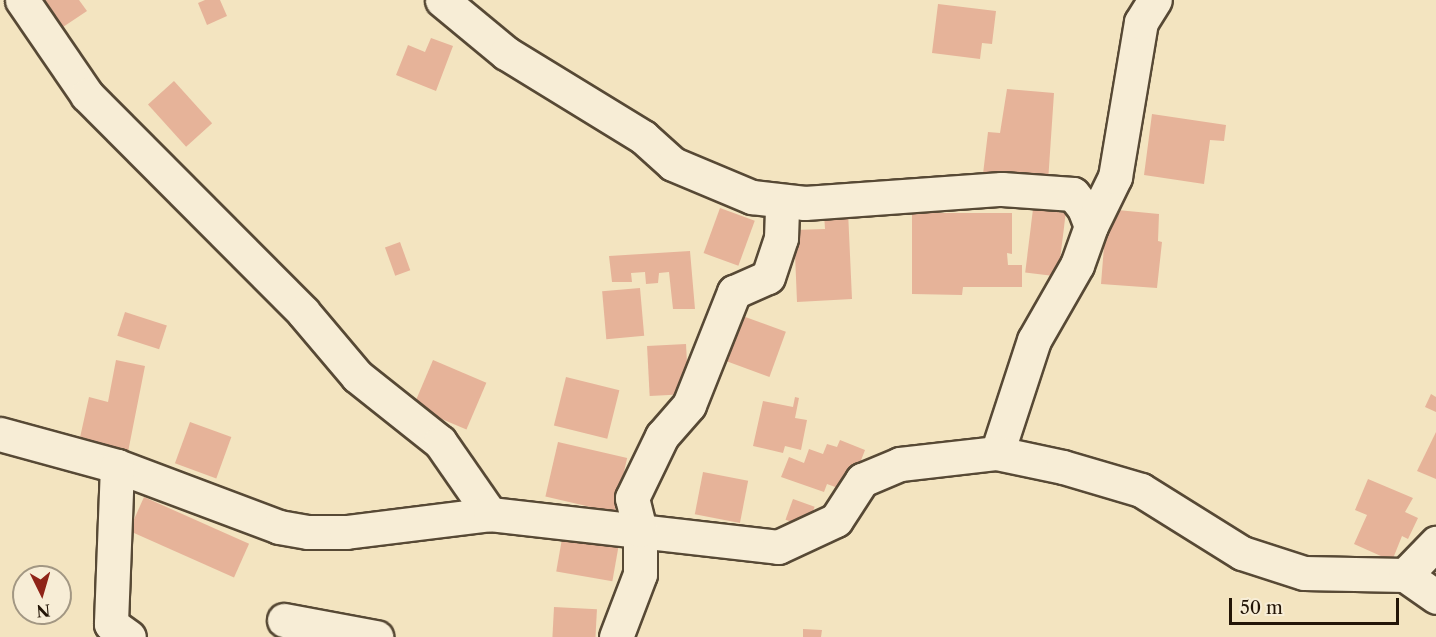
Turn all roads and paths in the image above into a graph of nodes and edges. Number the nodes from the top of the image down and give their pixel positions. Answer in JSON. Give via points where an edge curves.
{"nodes":[{"id":1,"x":22,"y":0,"type":"edge"},
{"id":2,"x":442,"y":0,"type":"edge"},
{"id":3,"x":1155,"y":0,"type":"edge"},
{"id":4,"x":782,"y":202,"type":"junction"},
{"id":5,"x":1091,"y":226,"type":"junction"},
{"id":6,"x":0,"y":434,"type":"edge"},
{"id":7,"x":997,"y":453,"type":"junction"},
{"id":8,"x":117,"y":466,"type":"junction"},
{"id":9,"x":490,"y":514,"type":"junction"},
{"id":10,"x":640,"y":530,"type":"junction"},
{"id":11,"x":1436,"y":543,"type":"edge"},
{"id":12,"x":1404,"y":575,"type":"junction"},
{"id":13,"x":1436,"y":597,"type":"edge"},
{"id":14,"x":284,"y":620,"type":"dead end"},
{"id":15,"x":129,"y":637,"type":"edge"},
{"id":16,"x":376,"y":637,"type":"edge"},
{"id":17,"x":616,"y":637,"type":"edge"}],
"edges":[{"from":1,"to":9,"type":"street","via":[[87,95],[303,312],[357,376],[440,442]]},
{"from":2,"to":4,"type":"street","via":[[506,53],[643,137],[672,164],[752,197]]},
{"from":3,"to":5,"type":"street","via":[[1141,22],[1115,177]]},
{"from":4,"to":5,"type":"street","via":[[1002,189],[1072,194],[1084,208]]},
{"from":4,"to":10,"type":"street","via":[[781,238],[768,277],[734,292],[689,405],[662,436],[632,498]]},
{"from":5,"to":7,"type":"street","via":[[1077,265],[1034,340]]},
{"from":6,"to":8,"type":"street"},
{"from":7,"to":10,"type":"street","via":[[890,468],[862,480],[836,520],[778,547]]},
{"from":7,"to":12,"type":"street","via":[[1141,489],[1242,553],[1304,573]]},
{"from":8,"to":9,"type":"street","via":[[279,527],[308,532],[346,532]]},
{"from":8,"to":15,"type":"street","via":[[111,624]]},
{"from":9,"to":10,"type":"street"},
{"from":10,"to":17,"type":"street","via":[[640,574]]},
{"from":11,"to":12,"type":"street"},
{"from":12,"to":13,"type":"street"},
{"from":14,"to":16,"type":"street"}]}
